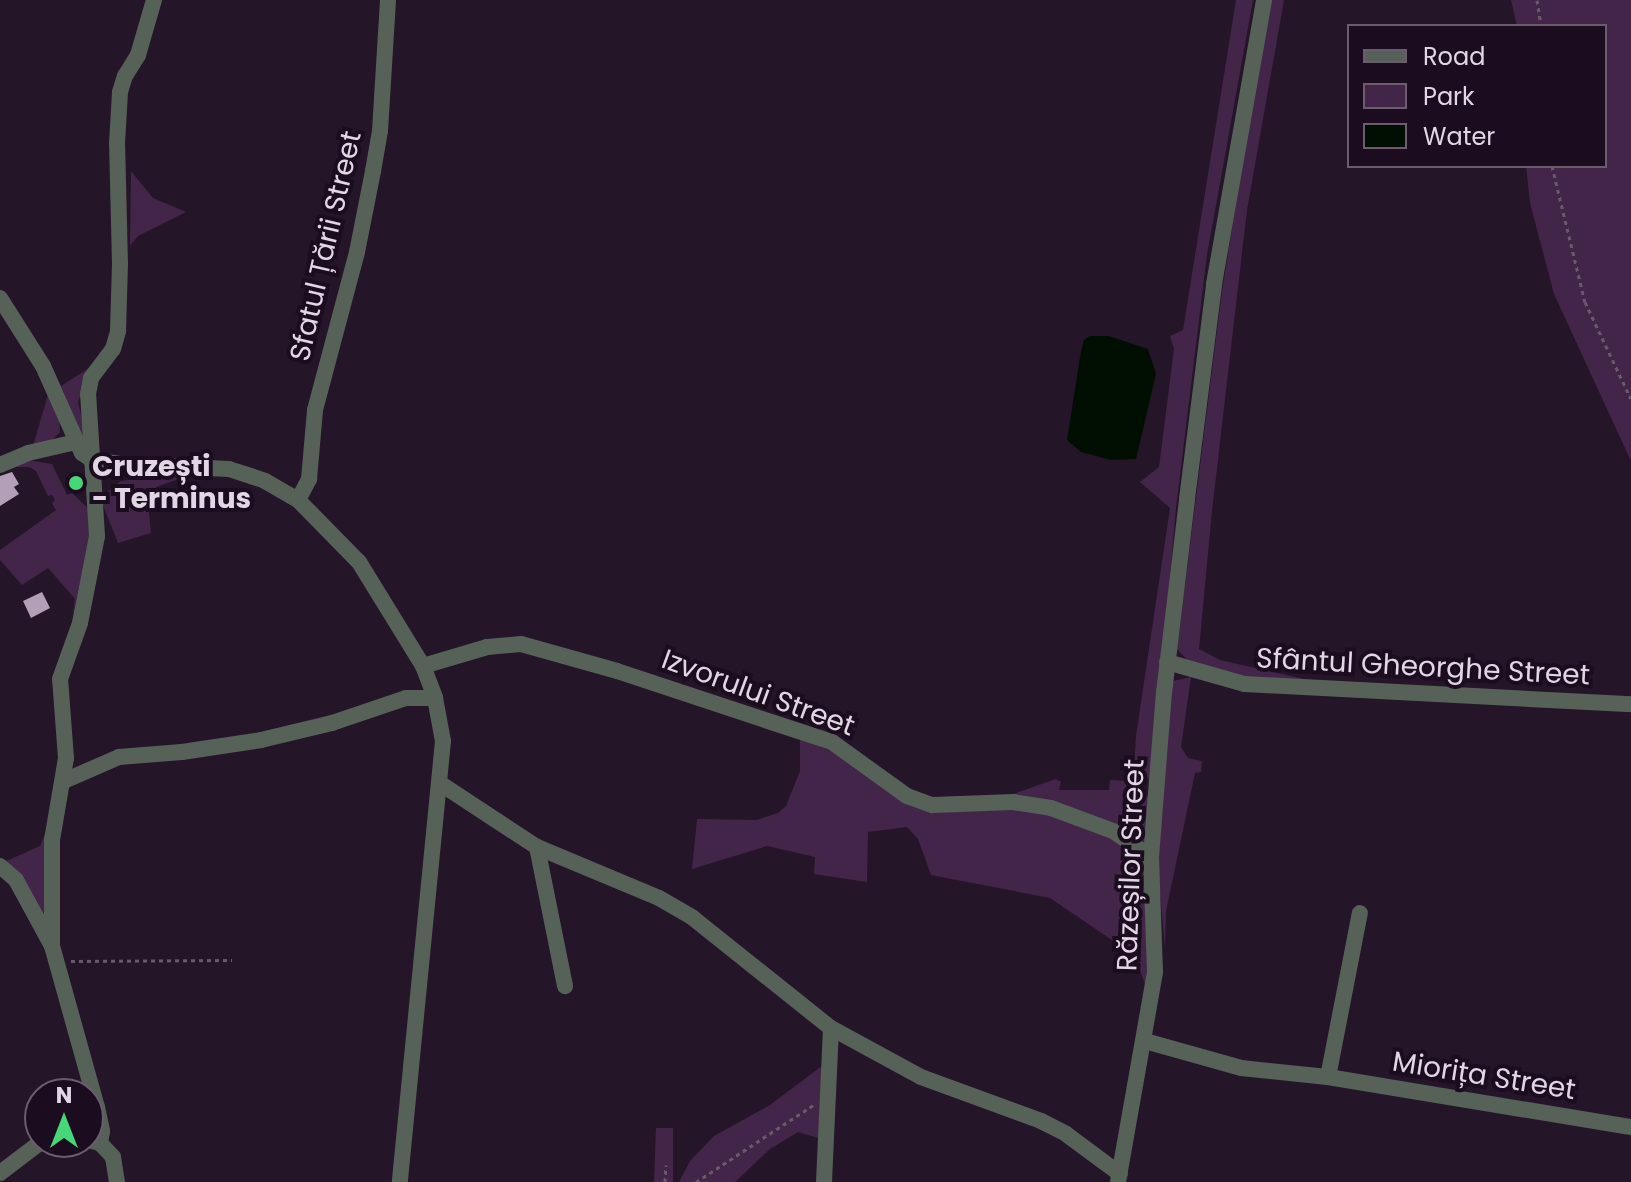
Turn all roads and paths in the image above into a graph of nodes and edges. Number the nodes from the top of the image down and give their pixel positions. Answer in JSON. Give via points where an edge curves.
{"nodes":[{"id":1,"x":154,"y":0,"type":"edge"},
{"id":2,"x":388,"y":0,"type":"edge"},
{"id":3,"x":1264,"y":0,"type":"edge"},
{"id":4,"x":1537,"y":0,"type":"edge"},
{"id":5,"x":1541,"y":24,"type":"edge"},
{"id":6,"x":1552,"y":168,"type":"edge"},
{"id":7,"x":0,"y":298,"type":"edge"},
{"id":8,"x":1631,"y":399,"type":"edge"},
{"id":9,"x":76,"y":442,"type":"junction"},
{"id":10,"x":92,"y":460,"type":"junction"},
{"id":11,"x":0,"y":465,"type":"edge"},
{"id":12,"x":298,"y":500,"type":"junction"},
{"id":13,"x":1167,"y":662,"type":"junction"},
{"id":14,"x":423,"y":666,"type":"junction"},
{"id":15,"x":435,"y":698,"type":"junction"},
{"id":16,"x":1631,"y":704,"type":"edge"},
{"id":17,"x":64,"y":781,"type":"junction"},
{"id":18,"x":441,"y":784,"type":"junction"},
{"id":19,"x":537,"y":847,"type":"junction"},
{"id":20,"x":1151,"y":857,"type":"junction"},
{"id":21,"x":0,"y":866,"type":"edge"},
{"id":22,"x":1360,"y":913,"type":"dead end"},
{"id":23,"x":54,"y":954,"type":"junction"},
{"id":24,"x":232,"y":960,"type":"dead end"},
{"id":25,"x":565,"y":986,"type":"dead end"},
{"id":26,"x":831,"y":1028,"type":"junction"},
{"id":27,"x":1145,"y":1041,"type":"junction"},
{"id":28,"x":1328,"y":1077,"type":"junction"},
{"id":29,"x":89,"y":1078,"type":"edge"},
{"id":30,"x":830,"y":1094,"type":"junction"},
{"id":31,"x":1631,"y":1127,"type":"edge"},
{"id":32,"x":104,"y":1149,"type":"edge"},
{"id":33,"x":24,"y":1155,"type":"edge"},
{"id":34,"x":666,"y":1165,"type":"dead end"},
{"id":35,"x":0,"y":1173,"type":"edge"},
{"id":36,"x":1119,"y":1178,"type":"edge"},
{"id":37,"x":117,"y":1182,"type":"edge"},
{"id":38,"x":400,"y":1182,"type":"edge"},
{"id":39,"x":665,"y":1182,"type":"edge"},
{"id":40,"x":696,"y":1182,"type":"edge"},
{"id":41,"x":824,"y":1182,"type":"edge"}],
"edges":[{"from":1,"to":10,"type":"street","via":[[138,55],[120,92],[118,331],[113,349],[91,378]]},
{"from":2,"to":12,"type":"street","name":"Sfatul Țării Street","via":[[373,171],[315,410],[309,479]]},
{"from":3,"to":13,"type":"street","name":"Răzeșilor Street","via":[[1214,284]]},
{"from":4,"to":5,"type":"path"},
{"from":6,"to":8,"type":"path","via":[[1585,302]]},
{"from":7,"to":9,"type":"street","via":[[50,378]]},
{"from":9,"to":10,"type":"street"},
{"from":9,"to":11,"type":"street"},
{"from":10,"to":12,"type":"street","via":[[229,469]]},
{"from":10,"to":17,"type":"street","via":[[97,536],[80,623],[60,679]]},
{"from":12,"to":14,"type":"street","via":[[359,562]]},
{"from":13,"to":16,"type":"street","name":"Sfântul Gheorghe Street","via":[[1244,684]]},
{"from":13,"to":20,"type":"street","name":"Răzeșilor Street"},
{"from":14,"to":15,"type":"street"},
{"from":14,"to":20,"type":"street","name":"Izvorului Street","via":[[487,647],[521,644],[832,742],[907,796],[932,805],[1013,802],[1051,808],[1113,831]]},
{"from":15,"to":17,"type":"street","via":[[406,698],[261,740],[119,757]]},
{"from":15,"to":18,"type":"street","via":[[443,741]]},
{"from":17,"to":23,"type":"street","via":[[52,840]]},
{"from":18,"to":19,"type":"street"},
{"from":18,"to":38,"type":"street"},
{"from":19,"to":25,"type":"street"},
{"from":19,"to":26,"type":"street","via":[[659,898],[693,918]]},
{"from":20,"to":27,"type":"street","name":"Răzeșilor Street","via":[[1155,972]]},
{"from":21,"to":23,"type":"street","via":[[16,880]]},
{"from":22,"to":28,"type":"street"},
{"from":23,"to":24,"type":"path"},
{"from":23,"to":29,"type":"street"},
{"from":26,"to":30,"type":"street"},
{"from":26,"to":36,"type":"street","via":[[921,1077],[1066,1134]]},
{"from":27,"to":28,"type":"street","name":"Miorița Street","via":[[1241,1068]]},
{"from":27,"to":36,"type":"street","name":"Răzeșilor Street"},
{"from":28,"to":31,"type":"street","name":"Miorița Street"},
{"from":30,"to":40,"type":"path"},
{"from":30,"to":41,"type":"street"},
{"from":32,"to":37,"type":"street","via":[[113,1157]]},
{"from":33,"to":35,"type":"street"},
{"from":34,"to":39,"type":"path"}]}
